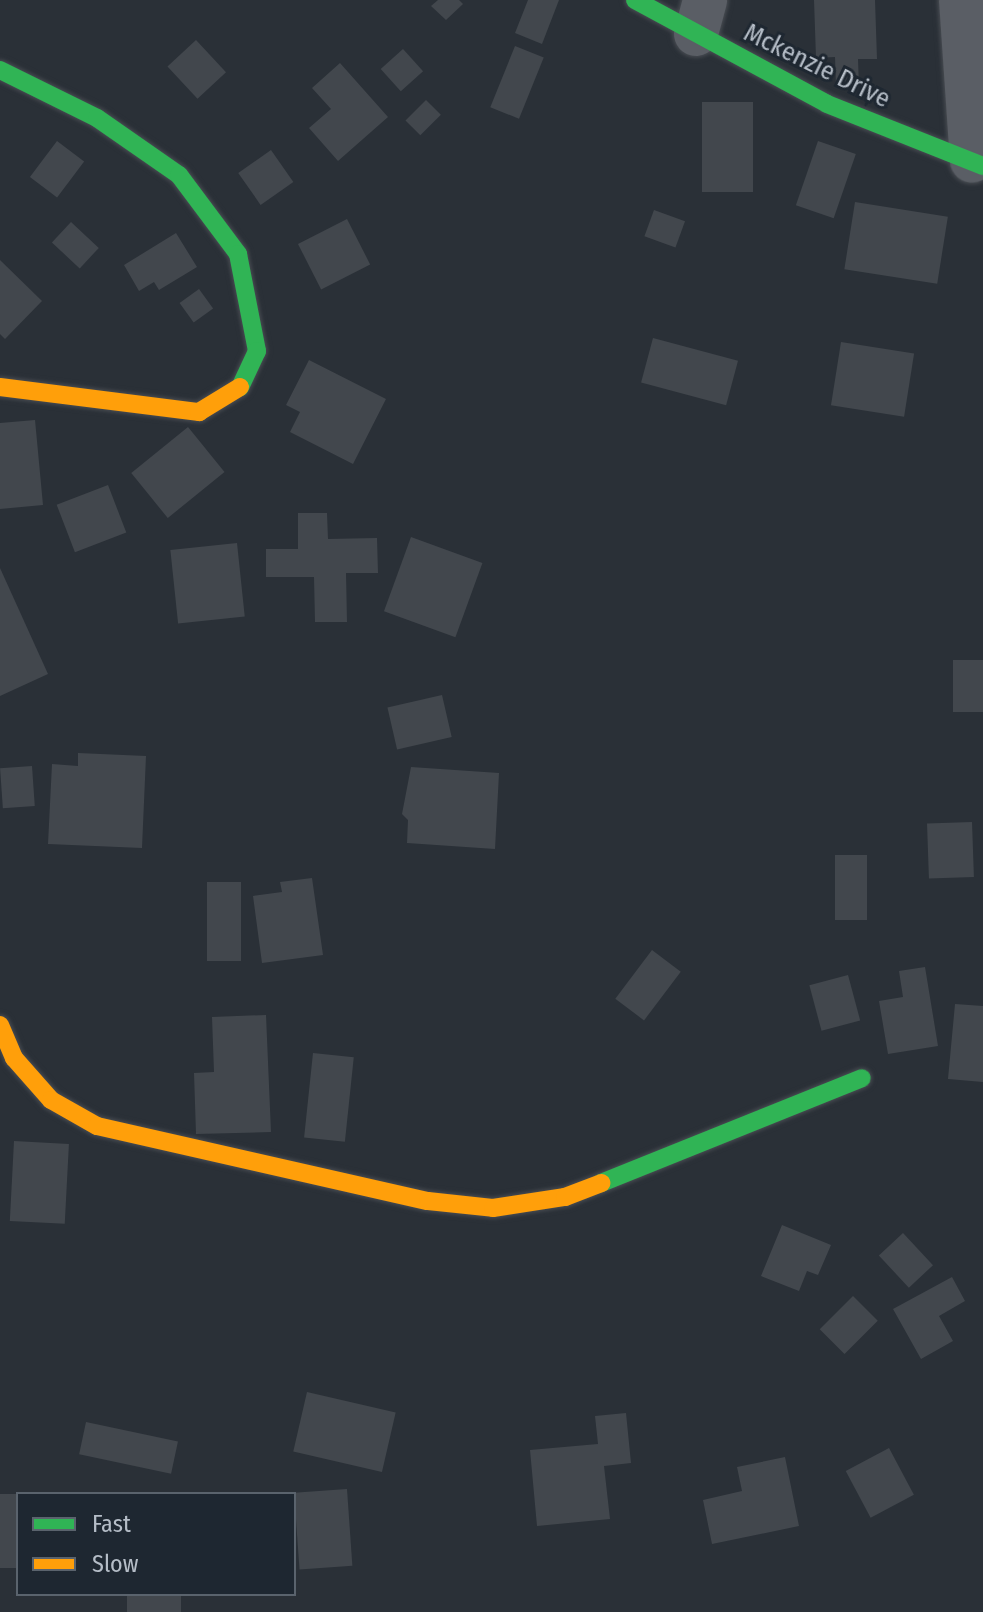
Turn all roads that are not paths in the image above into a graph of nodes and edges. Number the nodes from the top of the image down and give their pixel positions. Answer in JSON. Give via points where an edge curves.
{"nodes":[{"id":1,"x":635,"y":0,"type":"edge"},
{"id":2,"x":961,"y":0,"type":"edge"},
{"id":3,"x":700,"y":17,"type":"edge"},
{"id":4,"x":0,"y":70,"type":"edge"},
{"id":5,"x":977,"y":164,"type":"edge"},
{"id":6,"x":0,"y":387,"type":"edge"},
{"id":7,"x":0,"y":1025,"type":"edge"},
{"id":8,"x":862,"y":1078,"type":"dead end"}],
"edges":[{"from":1,"to":3,"type":"street","name":"Mckenzie Drive"},
{"from":2,"to":5,"type":"street"},
{"from":3,"to":5,"type":"street","name":"Mckenzie Drive","via":[[827,104]]},
{"from":4,"to":6,"type":"street","via":[[97,118],[179,175],[238,254],[257,351],[238,390],[199,412]]},
{"from":7,"to":8,"type":"street","via":[[14,1058],[51,1100],[97,1126],[428,1201],[493,1208],[565,1197]]}]}
